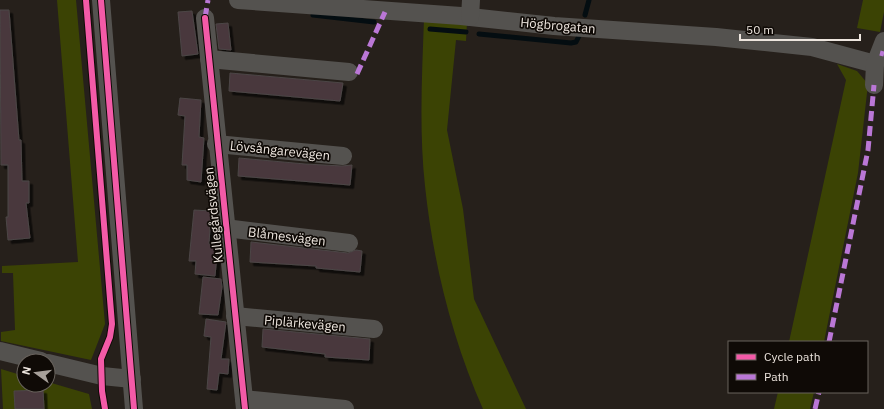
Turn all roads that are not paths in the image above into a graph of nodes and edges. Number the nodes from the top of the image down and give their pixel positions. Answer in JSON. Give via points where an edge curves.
{"nodes":[{"id":1,"x":101,"y":0,"type":"edge"},
{"id":2,"x":238,"y":0,"type":"edge"},
{"id":3,"x":470,"y":8,"type":"edge"},
{"id":4,"x":205,"y":18,"type":"dead end"},
{"id":5,"x":884,"y":41,"type":"edge"},
{"id":6,"x":209,"y":59,"type":"junction"},
{"id":7,"x":875,"y":64,"type":"junction"},
{"id":8,"x":349,"y":72,"type":"dead end"},
{"id":9,"x":874,"y":85,"type":"dead end"},
{"id":10,"x":216,"y":144,"type":"junction"},
{"id":11,"x":343,"y":156,"type":"dead end"},
{"id":12,"x":225,"y":228,"type":"junction"},
{"id":13,"x":350,"y":243,"type":"dead end"},
{"id":14,"x":235,"y":316,"type":"junction"},
{"id":15,"x":374,"y":329,"type":"dead end"},
{"id":16,"x":0,"y":351,"type":"edge"},
{"id":17,"x":16,"y":355,"type":"edge"},
{"id":18,"x":56,"y":365,"type":"edge"},
{"id":19,"x":132,"y":379,"type":"junction"},
{"id":20,"x":244,"y":404,"type":"edge"},
{"id":21,"x":134,"y":409,"type":"edge"},
{"id":22,"x":345,"y":409,"type":"edge"}],
"edges":[{"from":1,"to":19,"type":"street"},
{"from":2,"to":3,"type":"street","name":"Högbrogatan"},
{"from":3,"to":7,"type":"street","name":"Högbrogatan","via":[[554,26],[716,37],[812,47]]},
{"from":4,"to":6,"type":"street","name":"Kullegårdsvägen"},
{"from":5,"to":7,"type":"street"},
{"from":6,"to":8,"type":"street"},
{"from":6,"to":10,"type":"street","name":"Kullegårdsvägen"},
{"from":7,"to":9,"type":"street"},
{"from":10,"to":11,"type":"street","name":"Lövsångarevägen"},
{"from":10,"to":12,"type":"street","name":"Kullegårdsvägen"},
{"from":12,"to":13,"type":"street","name":"Blåmesvägen"},
{"from":12,"to":14,"type":"street","name":"Kullegårdsvägen"},
{"from":14,"to":15,"type":"street","name":"Piplärkevägen"},
{"from":14,"to":20,"type":"street","name":"Kullegårdsvägen"},
{"from":16,"to":17,"type":"street"},
{"from":18,"to":19,"type":"street","via":[[102,376]]},
{"from":19,"to":21,"type":"street"},
{"from":20,"to":22,"type":"street"}]}
